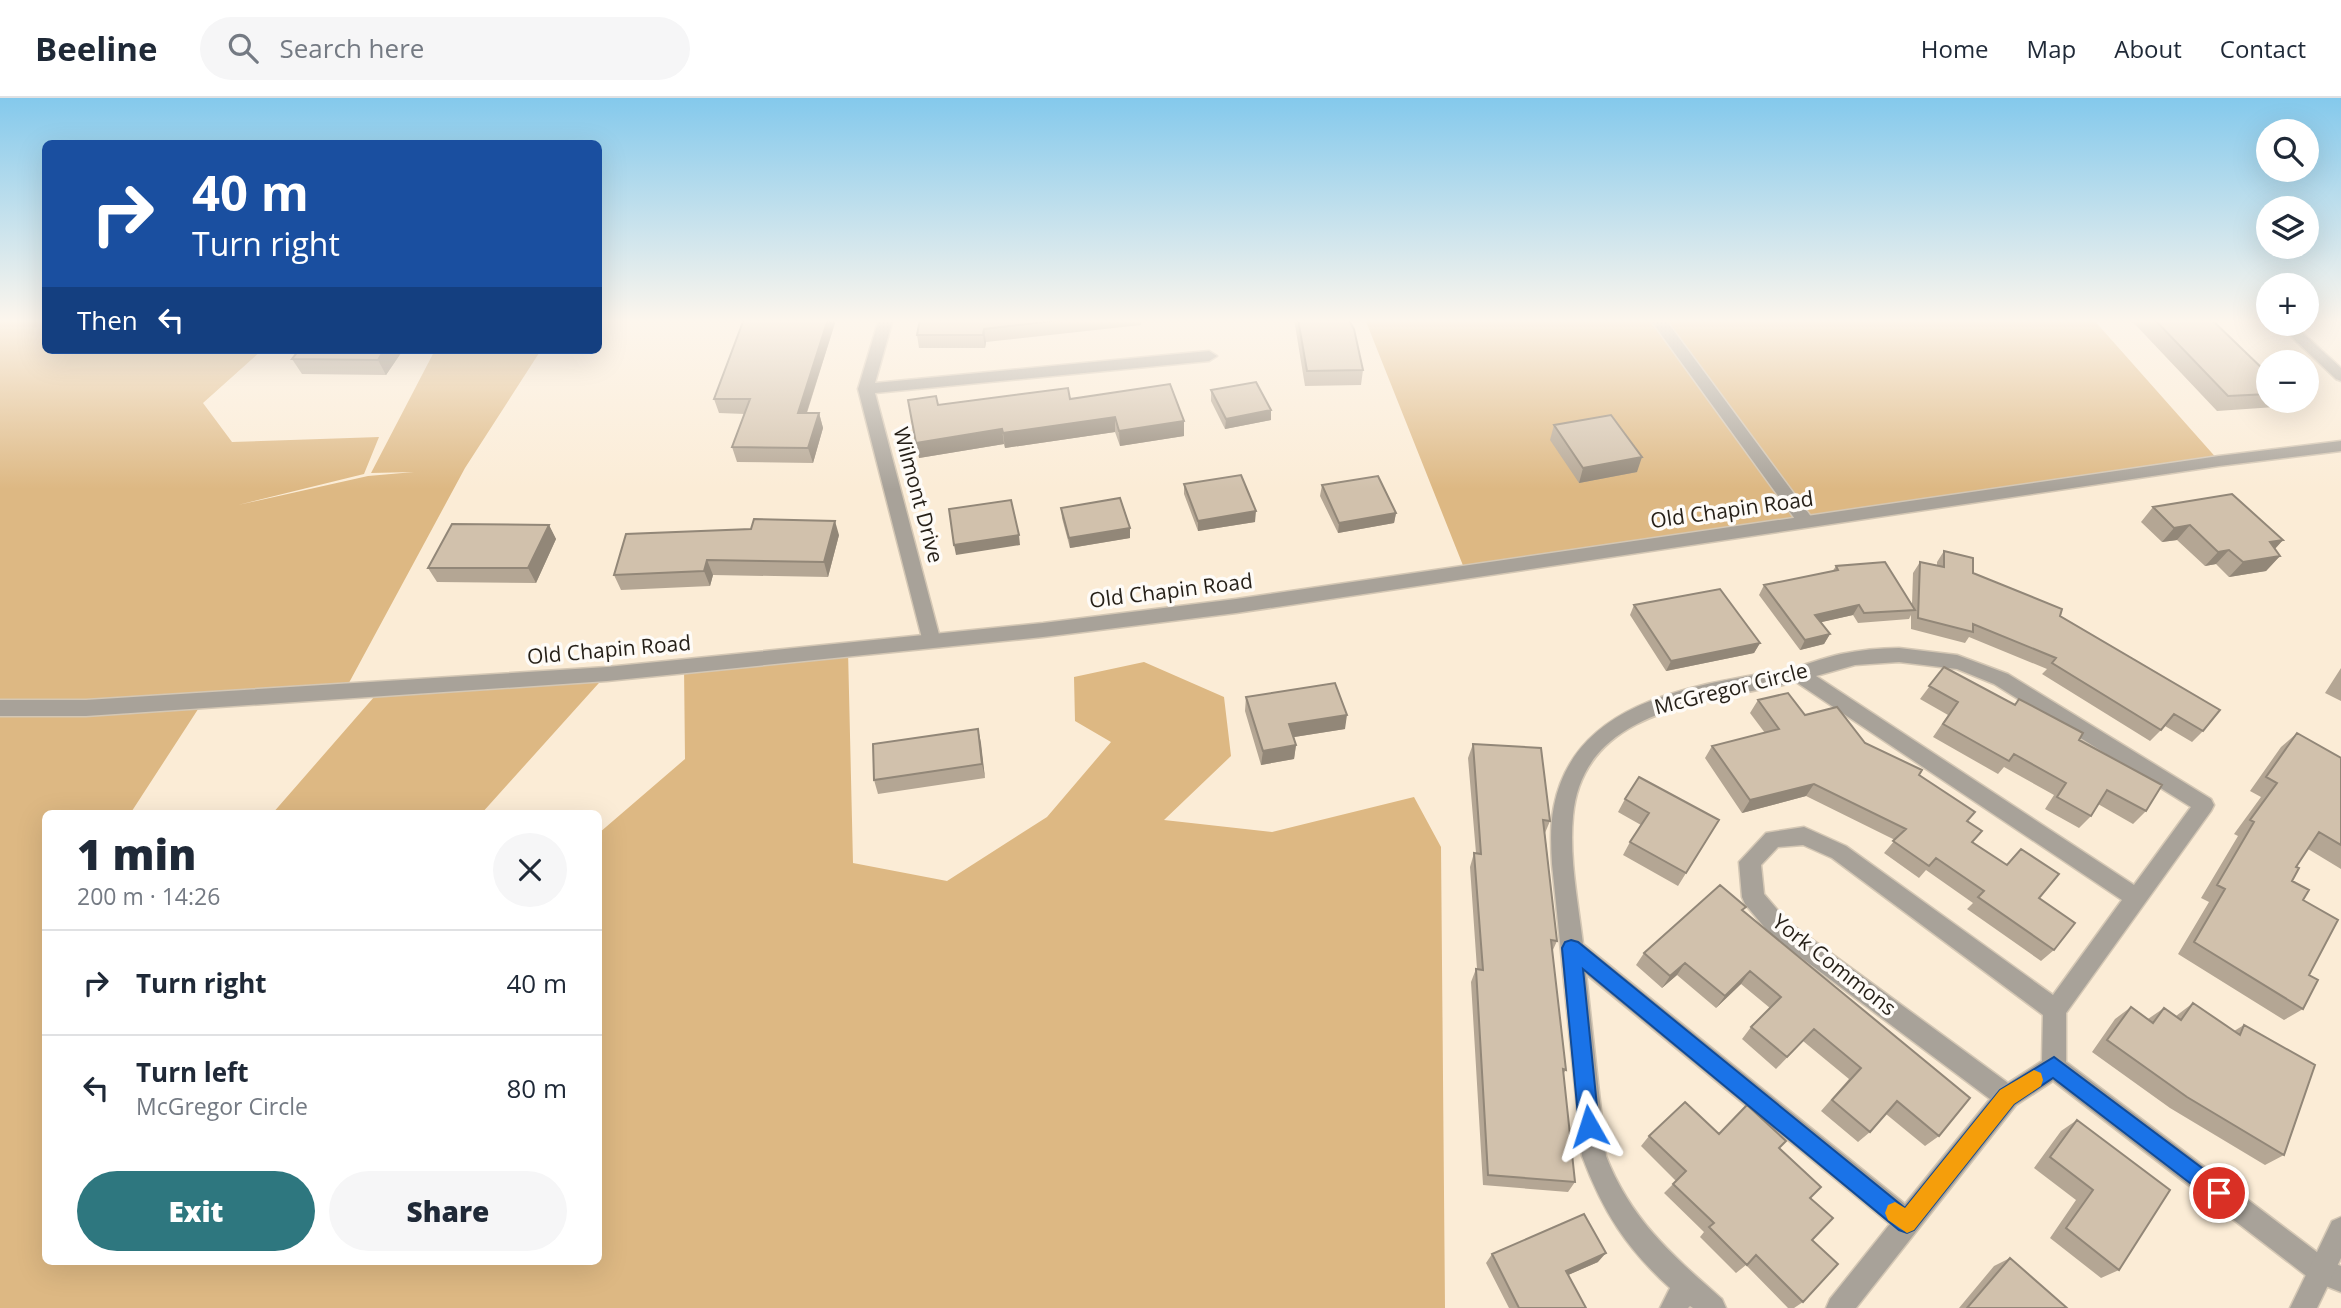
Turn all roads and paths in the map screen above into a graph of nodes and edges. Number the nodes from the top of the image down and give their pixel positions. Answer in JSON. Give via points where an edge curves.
{"nodes":[{"id":1,"x":870,"y":375,"type":"edge"},
{"id":2,"x":1007,"y":375,"type":"edge"},
{"id":3,"x":1698,"y":375,"type":"edge"},
{"id":4,"x":866,"y":389,"type":"junction"},
{"id":5,"x":2341,"y":446,"type":"edge"},
{"id":6,"x":1806,"y":522,"type":"junction"},
{"id":7,"x":932,"y":642,"type":"junction"},
{"id":8,"x":1799,"y":674,"type":"junction"},
{"id":9,"x":0,"y":708,"type":"edge"},
{"id":10,"x":2136,"y":898,"type":"junction"},
{"id":11,"x":1571,"y":948,"type":"junction"},
{"id":12,"x":2055,"y":1010,"type":"junction"},
{"id":13,"x":2054,"y":1067,"type":"junction"},
{"id":14,"x":2007,"y":1097,"type":"junction"},
{"id":15,"x":1907,"y":1222,"type":"junction"},
{"id":16,"x":2341,"y":1230,"type":"edge"},
{"id":17,"x":2332,"y":1275,"type":"edge"},
{"id":18,"x":1681,"y":1297,"type":"edge"},
{"id":19,"x":1713,"y":1308,"type":"edge"},
{"id":20,"x":1839,"y":1308,"type":"edge"},
{"id":21,"x":2303,"y":1308,"type":"edge"}],
"edges":[{"from":1,"to":4,"type":"street"},
{"from":2,"to":4,"type":"street"},
{"from":3,"to":6,"type":"street"},
{"from":4,"to":7,"type":"street","name":"Wilmont Drive"},
{"from":5,"to":6,"type":"street","name":"Old Chapin Road"},
{"from":6,"to":7,"type":"street","name":"Old Chapin Road","via":[[1236,606]]},
{"from":7,"to":9,"type":"street","name":"Old Chapin Road","via":[[532,680],[86,708]]},
{"from":8,"to":10,"type":"street"},
{"from":8,"to":10,"type":"street","name":"McGregor Circle","via":[[1844,661],[1887,656],[1958,662],[2007,681],[2204,805]]},
{"from":8,"to":11,"type":"street","name":"McGregor Circle","via":[[1654,705],[1619,724],[1590,750],[1571,783],[1562,822]]},
{"from":10,"to":12,"type":"street"},
{"from":11,"to":15,"type":"street"},
{"from":11,"to":18,"type":"street","name":"McGregor Circle","via":[[1589,1126],[1601,1176],[1620,1217]]},
{"from":12,"to":13,"type":"street"},
{"from":12,"to":14,"type":"street","name":"York Commons","via":[[1839,852],[1804,836],[1773,839],[1750,862],[1753,897],[1779,928]]},
{"from":13,"to":14,"type":"street"},
{"from":13,"to":17,"type":"street"},
{"from":14,"to":15,"type":"street"},
{"from":15,"to":20,"type":"street"},
{"from":16,"to":17,"type":"street"},
{"from":17,"to":21,"type":"street"},
{"from":18,"to":19,"type":"street","name":"McGregor Circle"}]}
